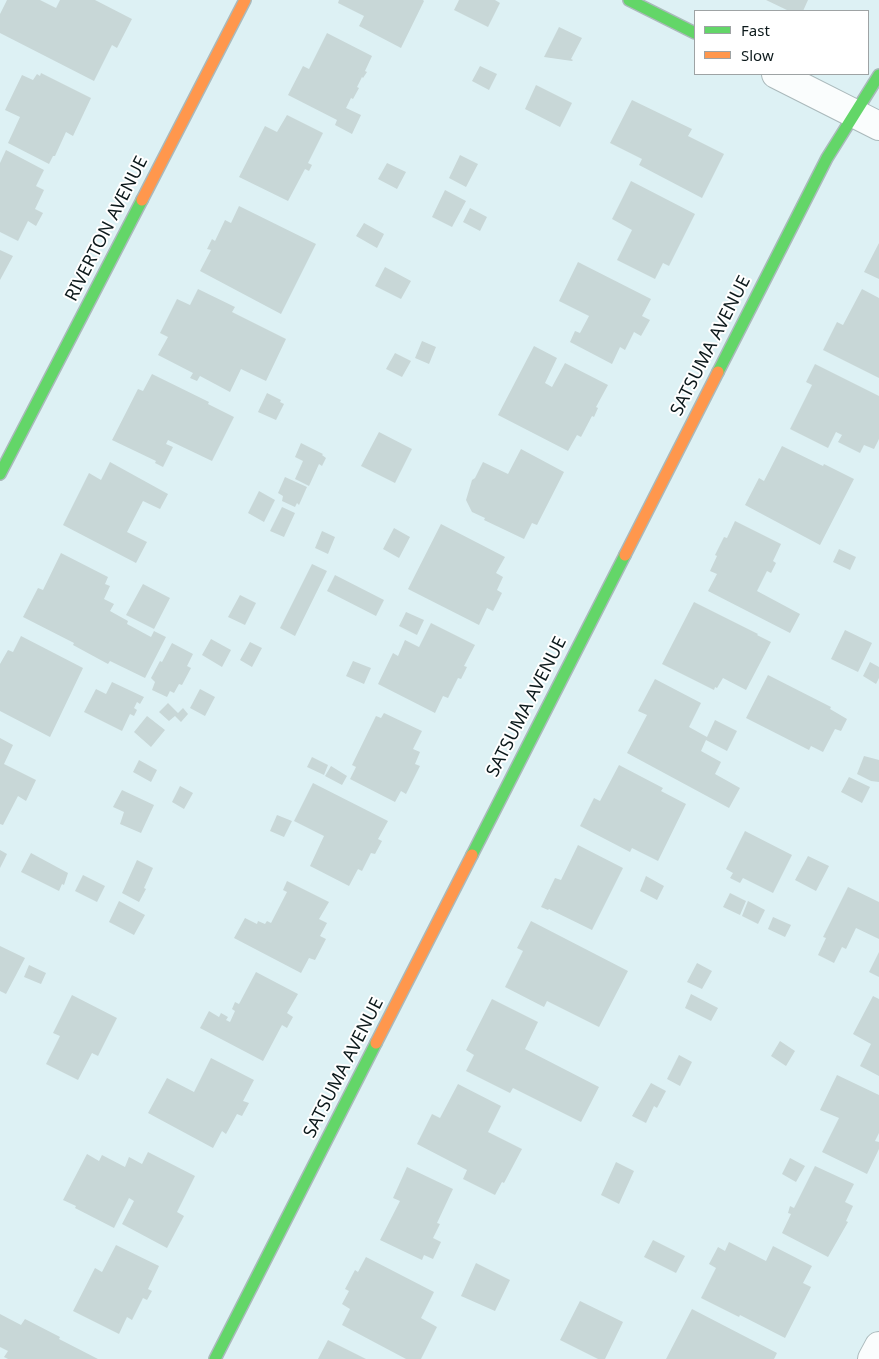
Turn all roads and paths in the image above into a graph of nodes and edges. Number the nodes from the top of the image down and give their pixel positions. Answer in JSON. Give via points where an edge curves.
{"nodes":[{"id":1,"x":245,"y":0,"type":"edge"},
{"id":2,"x":629,"y":0,"type":"edge"},
{"id":3,"x":694,"y":32,"type":"edge"},
{"id":4,"x":778,"y":75,"type":"edge"},
{"id":5,"x":879,"y":75,"type":"edge"},
{"id":6,"x":854,"y":113,"type":"junction"},
{"id":7,"x":879,"y":126,"type":"edge"},
{"id":8,"x":0,"y":474,"type":"edge"},
{"id":9,"x":879,"y":1346,"type":"edge"},
{"id":10,"x":215,"y":1359,"type":"edge"},
{"id":11,"x":872,"y":1359,"type":"edge"}],
"edges":[{"from":1,"to":8,"type":"street","name":"RIVERTON AVENUE"},
{"from":2,"to":3,"type":"street"},
{"from":4,"to":6,"type":"street"},
{"from":5,"to":6,"type":"street","name":"SATSUMA AVENUE"},
{"from":6,"to":7,"type":"street"},
{"from":6,"to":10,"type":"street","name":"SATSUMA AVENUE","via":[[822,167]]},
{"from":9,"to":11,"type":"street"}]}
